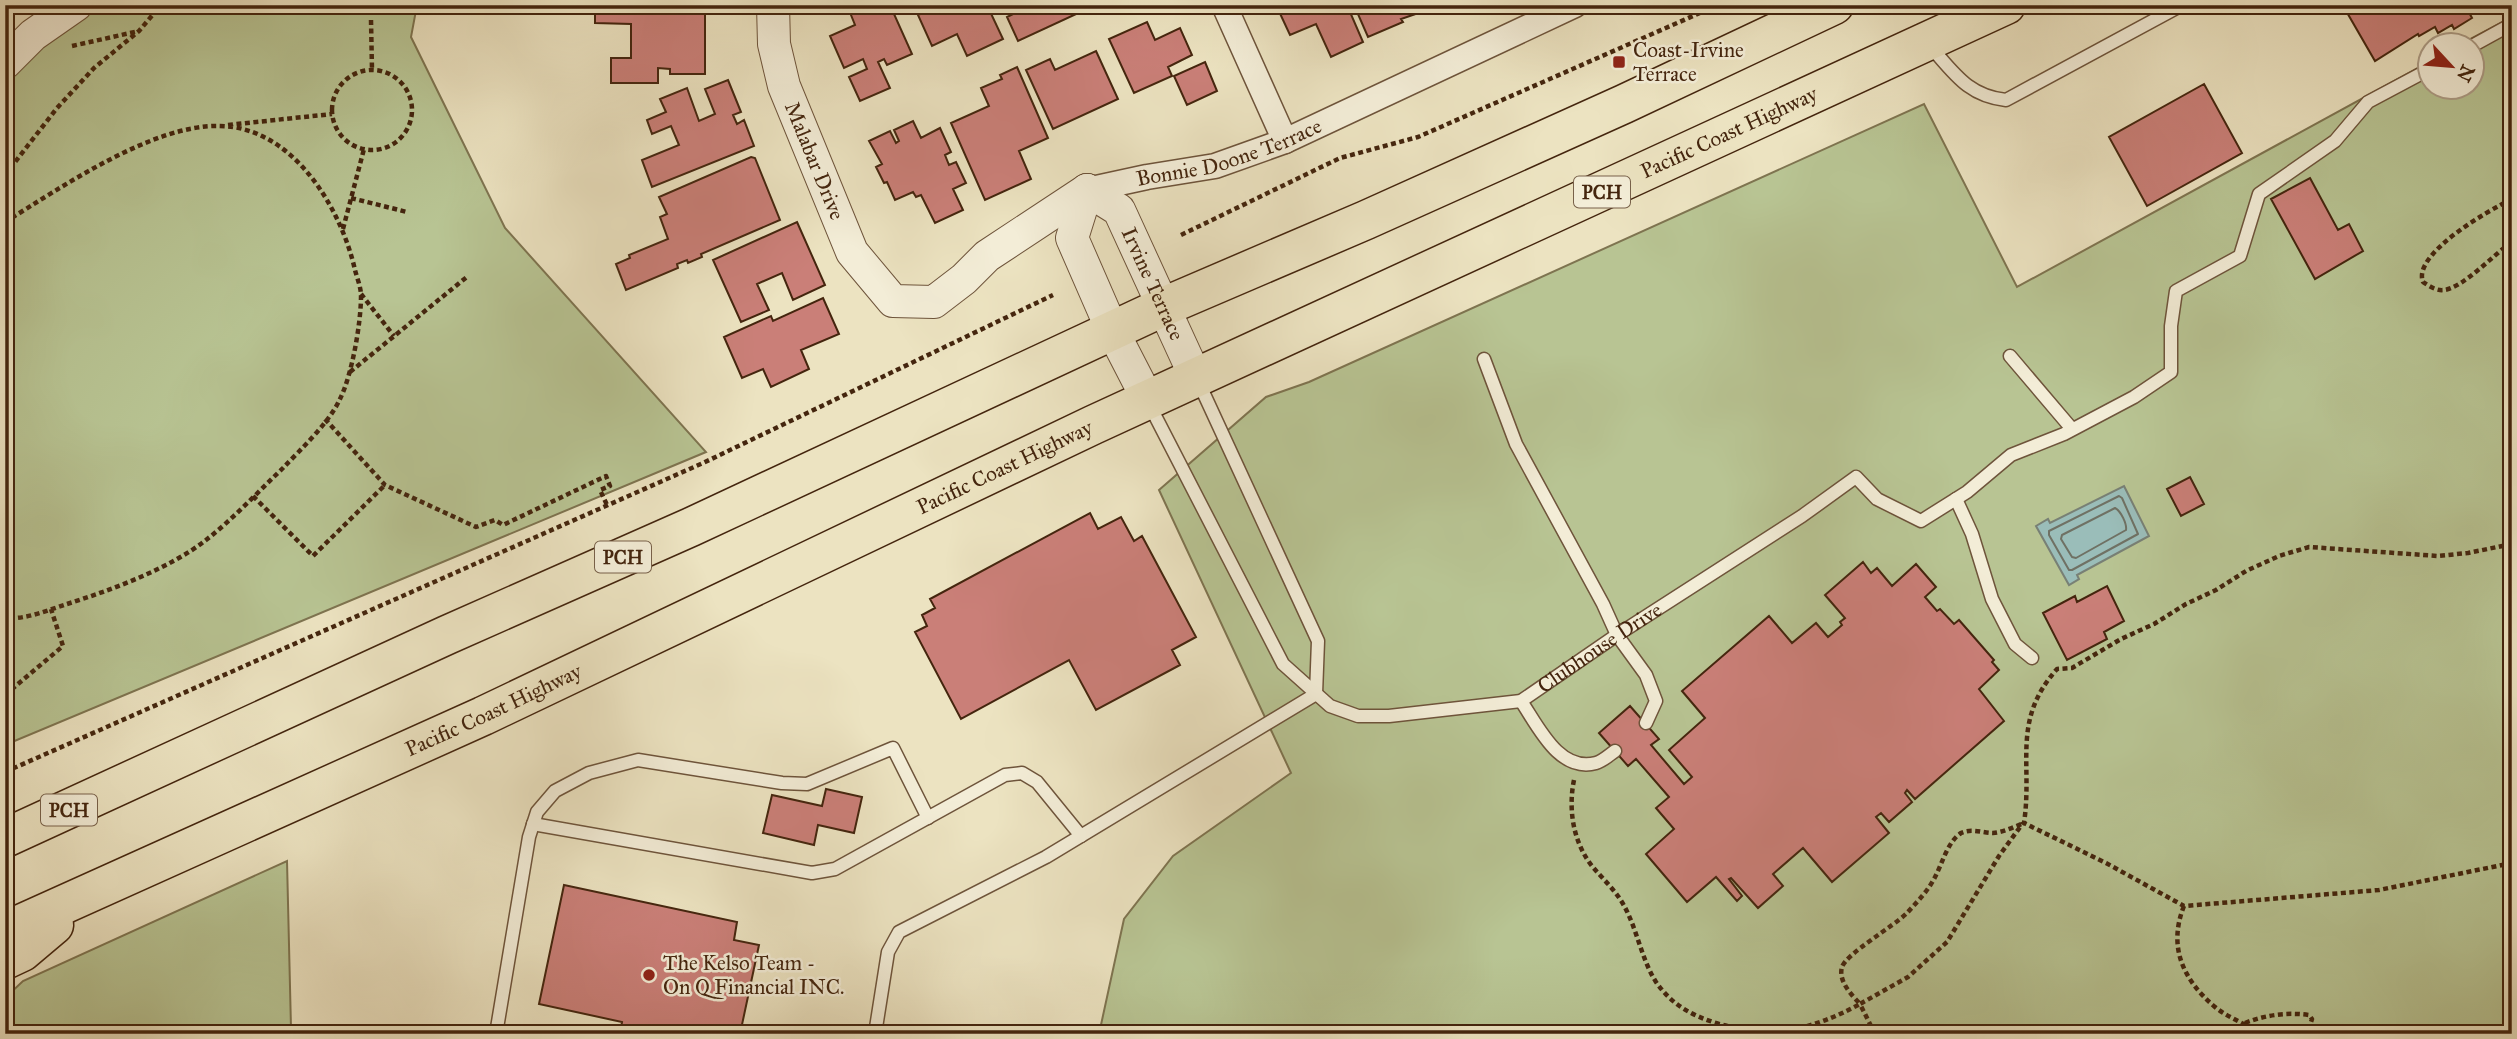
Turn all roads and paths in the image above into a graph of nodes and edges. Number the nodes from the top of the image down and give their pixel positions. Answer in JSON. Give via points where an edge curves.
{"nodes":[{"id":1,"x":76,"y":5,"type":"edge"},
{"id":2,"x":161,"y":5,"type":"edge"},
{"id":3,"x":773,"y":5,"type":"edge"},
{"id":4,"x":1224,"y":5,"type":"edge"},
{"id":5,"x":1575,"y":5,"type":"edge"},
{"id":6,"x":1718,"y":5,"type":"edge"},
{"id":7,"x":1834,"y":5,"type":"edge"},
{"id":8,"x":2006,"y":5,"type":"edge"},
{"id":9,"x":2182,"y":5,"type":"edge"},
{"id":10,"x":371,"y":20,"type":"dead end"},
{"id":11,"x":2512,"y":24,"type":"edge"},
{"id":12,"x":139,"y":31,"type":"junction"},
{"id":13,"x":33,"y":35,"type":"junction"},
{"id":14,"x":2486,"y":38,"type":"edge"},
{"id":15,"x":1927,"y":42,"type":"junction"},
{"id":16,"x":5,"y":63,"type":"edge"},
{"id":17,"x":372,"y":70,"type":"junction"},
{"id":18,"x":2416,"y":76,"type":"edge"},
{"id":19,"x":332,"y":114,"type":"junction"},
{"id":20,"x":220,"y":125,"type":"junction"},
{"id":21,"x":1285,"y":141,"type":"junction"},
{"id":22,"x":364,"y":149,"type":"junction"},
{"id":23,"x":5,"y":175,"type":"edge"},
{"id":24,"x":1087,"y":190,"type":"junction"},
{"id":25,"x":351,"y":198,"type":"junction"},
{"id":26,"x":2512,"y":199,"type":"edge"},
{"id":27,"x":407,"y":212,"type":"dead end"},
{"id":28,"x":5,"y":222,"type":"edge"},
{"id":29,"x":343,"y":231,"type":"junction"},
{"id":30,"x":1181,"y":235,"type":"dead end"},
{"id":31,"x":2512,"y":242,"type":"edge"},
{"id":32,"x":468,"y":276,"type":"dead end"},
{"id":33,"x":361,"y":294,"type":"junction"},
{"id":34,"x":1053,"y":295,"type":"dead end"},
{"id":35,"x":893,"y":301,"type":"joint"},
{"id":36,"x":1163,"y":307,"type":"junction"},
{"id":37,"x":1113,"y":332,"type":"junction"},
{"id":38,"x":394,"y":336,"type":"junction"},
{"id":39,"x":2010,"y":356,"type":"dead end"},
{"id":40,"x":1484,"y":359,"type":"dead end"},
{"id":41,"x":350,"y":372,"type":"junction"},
{"id":42,"x":1196,"y":377,"type":"junction"},
{"id":43,"x":1148,"y":400,"type":"junction"},
{"id":44,"x":325,"y":419,"type":"junction"},
{"id":45,"x":2072,"y":429,"type":"junction"},
{"id":46,"x":386,"y":485,"type":"junction"},
{"id":47,"x":253,"y":496,"type":"junction"},
{"id":48,"x":1956,"y":499,"type":"junction"},
{"id":49,"x":607,"y":505,"type":"junction"},
{"id":50,"x":2512,"y":544,"type":"edge"},
{"id":51,"x":51,"y":609,"type":"junction"},
{"id":52,"x":5,"y":618,"type":"edge"},
{"id":53,"x":1617,"y":635,"type":"junction"},
{"id":54,"x":2032,"y":659,"type":"dead end"},
{"id":55,"x":1317,"y":694,"type":"junction"},
{"id":56,"x":5,"y":695,"type":"edge"},
{"id":57,"x":1521,"y":701,"type":"junction"},
{"id":58,"x":1646,"y":723,"type":"dead end"},
{"id":59,"x":1615,"y":751,"type":"dead end"},
{"id":60,"x":1579,"y":765,"type":"junction"},
{"id":61,"x":5,"y":772,"type":"edge"},
{"id":62,"x":928,"y":818,"type":"junction"},
{"id":63,"x":2024,"y":822,"type":"junction"},
{"id":64,"x":533,"y":824,"type":"junction"},
{"id":65,"x":1081,"y":836,"type":"junction"},
{"id":66,"x":5,"y":838,"type":"edge"},
{"id":67,"x":2512,"y":863,"type":"edge"},
{"id":68,"x":93,"y":891,"type":"junction"},
{"id":69,"x":2184,"y":906,"type":"junction"},
{"id":70,"x":5,"y":931,"type":"edge"},
{"id":71,"x":5,"y":960,"type":"edge"},
{"id":72,"x":1860,"y":1004,"type":"junction"},
{"id":73,"x":2245,"y":1023,"type":"junction"},
{"id":74,"x":1742,"y":1031,"type":"junction"},
{"id":75,"x":496,"y":1034,"type":"edge"},
{"id":76,"x":875,"y":1034,"type":"edge"},
{"id":77,"x":1620,"y":1034,"type":"edge"},
{"id":78,"x":1875,"y":1034,"type":"edge"},
{"id":79,"x":2256,"y":1034,"type":"edge"},
{"id":80,"x":2307,"y":1034,"type":"edge"}],
"edges":[{"from":1,"to":13,"type":"street"},
{"from":2,"to":12,"type":"path"},
{"from":3,"to":35,"type":"street","name":"Malabar Drive","via":[[774,44],[794,112],[852,252]]},
{"from":4,"to":21,"type":"street"},
{"from":5,"to":21,"type":"street","name":"Bonnie Doone Terrace"},
{"from":6,"to":30,"type":"path","via":[[1418,137],[1340,158]]},
{"from":7,"to":36,"type":"highway","number":"PCH","via":[[1513,154]]},
{"from":8,"to":15,"type":"highway","name":"Pacific Coast Highway","number":"PCH"},
{"from":9,"to":15,"type":"lane","via":[[2006,100],[1970,90]]},
{"from":10,"to":17,"type":"path"},
{"from":11,"to":14,"type":"lane"},
{"from":12,"to":13,"type":"path","via":[[59,49]]},
{"from":12,"to":23,"type":"path","via":[[94,68]]},
{"from":13,"to":16,"type":"street"},
{"from":15,"to":42,"type":"highway","name":"Pacific Coast Highway","number":"PCH"},
{"from":17,"to":19,"type":"path","via":[[343,82],[334,96]]},
{"from":17,"to":22,"type":"path","via":[[401,82],[412,110],[401,138],[389,147]]},
{"from":18,"to":45,"type":"lane","via":[[2368,102],[2335,141],[2259,194],[2240,256],[2176,291],[2171,372]]},
{"from":19,"to":20,"type":"path"},
{"from":19,"to":22,"type":"path","via":[[346,141]]},
{"from":20,"to":28,"type":"path","via":[[177,132],[140,146],[77,177]]},
{"from":20,"to":29,"type":"path","via":[[248,130],[299,161]]},
{"from":21,"to":24,"type":"street","name":"Bonnie Doone Terrace","via":[[1215,166]]},
{"from":22,"to":25,"type":"path"},
{"from":24,"to":35,"type":"street","name":"Bonnie Doone Terrace","via":[[987,256],[934,302]]},
{"from":24,"to":36,"type":"street","name":"Irvine Terrace","via":[[1119,210]]},
{"from":24,"to":37,"type":"street","via":[[1072,238]]},
{"from":25,"to":27,"type":"path"},
{"from":25,"to":29,"type":"path"},
{"from":26,"to":31,"type":"path","via":[[2437,249],[2420,276],[2437,289],[2452,288]]},
{"from":29,"to":33,"type":"path"},
{"from":32,"to":38,"type":"path"},
{"from":33,"to":38,"type":"path"},
{"from":33,"to":41,"type":"path"},
{"from":34,"to":49,"type":"path"},
{"from":36,"to":37,"type":"highway","number":"PCH"},
{"from":36,"to":42,"type":"street","name":"Irvine Terrace"},
{"from":37,"to":43,"type":"street","name":"Clubhouse Drive"},
{"from":37,"to":66,"type":"highway","number":"PCH"},
{"from":38,"to":41,"type":"path"},
{"from":39,"to":45,"type":"lane"},
{"from":40,"to":53,"type":"lane","via":[[1516,444]]},
{"from":41,"to":44,"type":"path","via":[[340,401]]},
{"from":42,"to":43,"type":"highway","name":"Pacific Coast Highway","number":"PCH"},
{"from":42,"to":55,"type":"lane","via":[[1318,641]]},
{"from":43,"to":55,"type":"lane","name":"Clubhouse Drive","via":[[1283,664]]},
{"from":43,"to":68,"type":"highway","name":"Pacific Coast Highway","number":"PCH","via":[[483,716]]},
{"from":44,"to":46,"type":"path"},
{"from":44,"to":47,"type":"path"},
{"from":45,"to":48,"type":"lane","via":[[2011,455]]},
{"from":46,"to":47,"type":"path","via":[[313,556]]},
{"from":46,"to":49,"type":"path","via":[[476,527],[495,520],[503,525],[606,476],[610,486],[600,490]]},
{"from":47,"to":51,"type":"path","via":[[205,541],[159,568],[112,590]]},
{"from":48,"to":53,"type":"lane","name":"Clubhouse Drive","via":[[1920,521],[1877,499],[1856,477]]},
{"from":48,"to":54,"type":"lane","via":[[1992,599],[2015,644]]},
{"from":49,"to":61,"type":"path"},
{"from":50,"to":63,"type":"path","via":[[2438,556],[2309,547],[2246,571],[2072,668],[2057,669],[2035,701],[2026,726]]},
{"from":51,"to":52,"type":"path"},
{"from":51,"to":56,"type":"path","via":[[63,646]]},
{"from":53,"to":57,"type":"lane","name":"Clubhouse Drive"},
{"from":53,"to":58,"type":"lane","via":[[1646,675],[1656,701]]},
{"from":55,"to":57,"type":"lane","name":"Clubhouse Drive","via":[[1330,706],[1359,716]]},
{"from":55,"to":65,"type":"lane"},
{"from":57,"to":60,"type":"lane","via":[[1556,752]]},
{"from":59,"to":60,"type":"lane","via":[[1598,763]]},
{"from":60,"to":74,"type":"path","via":[[1571,802],[1578,842],[1630,917],[1649,970],[1677,1006]]},
{"from":62,"to":64,"type":"lane","via":[[835,869],[812,873]]},
{"from":62,"to":64,"type":"lane","via":[[892,748],[807,784],[638,760],[589,773],[555,791]]},
{"from":62,"to":65,"type":"lane","via":[[1005,775],[1022,773],[1037,782]]},
{"from":63,"to":69,"type":"path"},
{"from":63,"to":72,"type":"path","via":[[1947,942],[1908,977]]},
{"from":63,"to":72,"type":"path","via":[[1992,833],[1962,832],[1922,897],[1888,930],[1845,960],[1842,979]]},
{"from":64,"to":75,"type":"lane"},
{"from":65,"to":76,"type":"lane","via":[[899,932],[888,953]]},
{"from":67,"to":69,"type":"path","via":[[2379,890]]},
{"from":68,"to":70,"type":"highway","name":"Pacific Coast Highway","number":"PCH"},
{"from":68,"to":71,"type":"highway","via":[[22,952]]},
{"from":69,"to":73,"type":"path","via":[[2177,924],[2176,951],[2192,984],[2217,1008]]},
{"from":72,"to":74,"type":"path","via":[[1800,1028]]},
{"from":72,"to":78,"type":"path"},
{"from":73,"to":79,"type":"path"},
{"from":73,"to":80,"type":"path","via":[[2298,1013],[2312,1019]]},
{"from":74,"to":77,"type":"path","via":[[1651,1027]]}]}
